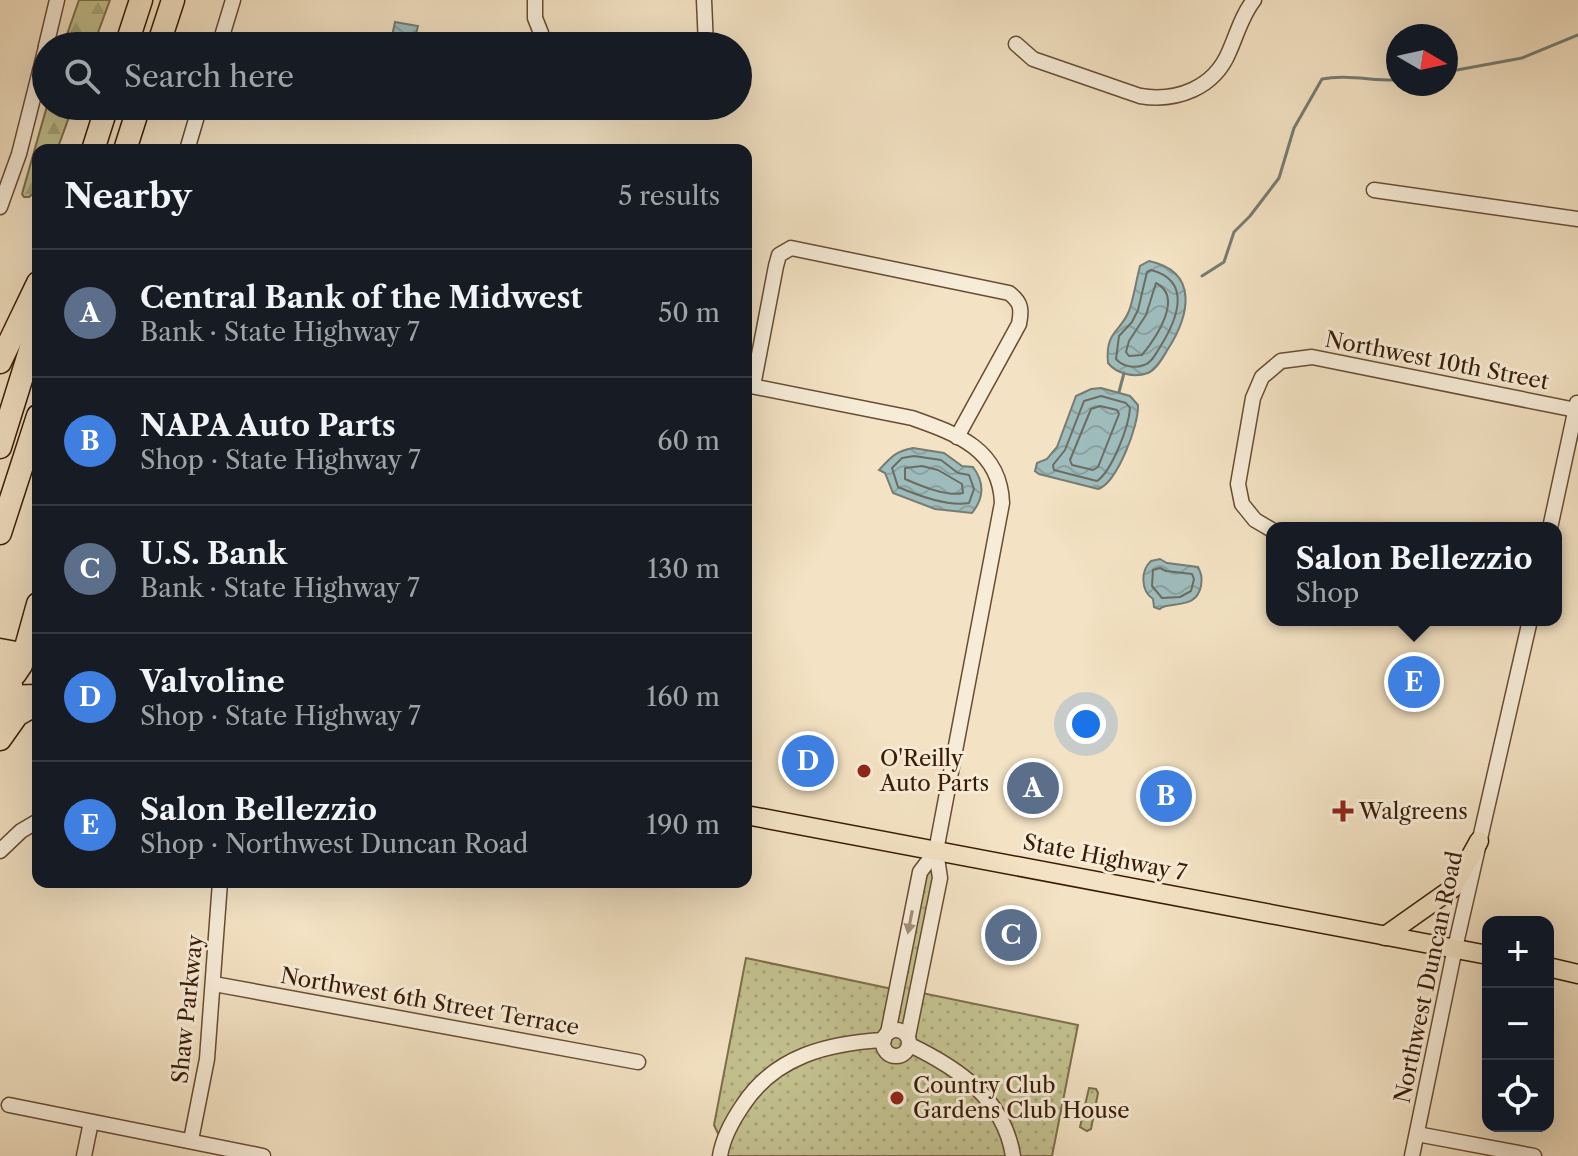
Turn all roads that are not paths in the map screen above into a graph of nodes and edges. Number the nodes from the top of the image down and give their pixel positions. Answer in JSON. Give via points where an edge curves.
{"nodes":[{"id":1,"x":57,"y":0,"type":"edge"},
{"id":2,"x":141,"y":0,"type":"edge"},
{"id":3,"x":173,"y":0,"type":"edge"},
{"id":4,"x":233,"y":0,"type":"edge"},
{"id":5,"x":535,"y":0,"type":"edge"},
{"id":6,"x":704,"y":0,"type":"edge"},
{"id":7,"x":1254,"y":0,"type":"edge"},
{"id":8,"x":50,"y":32,"type":"edge"},
{"id":9,"x":131,"y":32,"type":"edge"},
{"id":10,"x":163,"y":32,"type":"edge"},
{"id":11,"x":223,"y":32,"type":"edge"},
{"id":12,"x":541,"y":32,"type":"edge"},
{"id":13,"x":705,"y":32,"type":"edge"},
{"id":14,"x":1016,"y":44,"type":"dead end"},
{"id":15,"x":32,"y":102,"type":"edge"},
{"id":16,"x":103,"y":120,"type":"edge"},
{"id":17,"x":135,"y":120,"type":"edge"},
{"id":18,"x":137,"y":120,"type":"edge"},
{"id":19,"x":196,"y":120,"type":"edge"},
{"id":20,"x":95,"y":144,"type":"edge"},
{"id":21,"x":127,"y":144,"type":"edge"},
{"id":22,"x":133,"y":144,"type":"edge"},
{"id":23,"x":189,"y":144,"type":"edge"},
{"id":24,"x":1374,"y":190,"type":"dead end"},
{"id":25,"x":0,"y":207,"type":"edge"},
{"id":26,"x":1578,"y":219,"type":"edge"},
{"id":27,"x":32,"y":295,"type":"edge"},
{"id":28,"x":32,"y":344,"type":"edge"},
{"id":29,"x":0,"y":362,"type":"edge"},
{"id":30,"x":752,"y":376,"type":"edge"},
{"id":31,"x":752,"y":385,"type":"edge"},
{"id":32,"x":1577,"y":406,"type":"edge"},
{"id":33,"x":32,"y":434,"type":"edge"},
{"id":34,"x":957,"y":437,"type":"junction"},
{"id":35,"x":0,"y":447,"type":"edge"},
{"id":36,"x":1551,"y":522,"type":"edge"},
{"id":37,"x":1266,"y":526,"type":"edge"},
{"id":38,"x":0,"y":533,"type":"edge"},
{"id":39,"x":32,"y":619,"type":"edge"},
{"id":40,"x":1529,"y":626,"type":"edge"},
{"id":41,"x":12,"y":671,"type":"edge"},
{"id":42,"x":32,"y":693,"type":"edge"},
{"id":43,"x":32,"y":701,"type":"edge"},
{"id":44,"x":0,"y":718,"type":"edge"},
{"id":45,"x":0,"y":739,"type":"edge"},
{"id":46,"x":752,"y":816,"type":"edge"},
{"id":47,"x":32,"y":825,"type":"edge"},
{"id":48,"x":1479,"y":841,"type":"junction"},
{"id":49,"x":0,"y":851,"type":"edge"},
{"id":50,"x":936,"y":851,"type":"junction"},
{"id":51,"x":220,"y":888,"type":"edge"},
{"id":52,"x":1385,"y":936,"type":"junction"},
{"id":53,"x":1455,"y":948,"type":"junction"},
{"id":54,"x":1482,"y":954,"type":"edge"},
{"id":55,"x":1554,"y":968,"type":"edge"},
{"id":56,"x":1578,"y":974,"type":"edge"},
{"id":57,"x":214,"y":984,"type":"junction"},
{"id":58,"x":886,"y":1036,"type":"junction"},
{"id":59,"x":909,"y":1040,"type":"junction"},
{"id":60,"x":638,"y":1062,"type":"dead end"},
{"id":61,"x":9,"y":1105,"type":"dead end"},
{"id":62,"x":91,"y":1122,"type":"junction"},
{"id":63,"x":1417,"y":1134,"type":"junction"},
{"id":64,"x":191,"y":1140,"type":"junction"},
{"id":65,"x":84,"y":1156,"type":"edge"},
{"id":66,"x":263,"y":1156,"type":"edge"},
{"id":67,"x":720,"y":1156,"type":"edge"},
{"id":68,"x":1013,"y":1156,"type":"edge"},
{"id":69,"x":1412,"y":1156,"type":"edge"},
{"id":70,"x":1534,"y":1156,"type":"edge"}],
"edges":[{"from":1,"to":8,"type":"street"},
{"from":2,"to":9,"type":"highway"},
{"from":3,"to":10,"type":"highway"},
{"from":4,"to":11,"type":"street"},
{"from":5,"to":12,"type":"street"},
{"from":6,"to":13,"type":"street"},
{"from":7,"to":14,"type":"street","via":[[1218,72],[1174,97],[1140,96],[1033,59]]},
{"from":15,"to":25,"type":"street"},
{"from":16,"to":20,"type":"highway"},
{"from":17,"to":21,"type":"highway"},
{"from":18,"to":22,"type":"highway"},
{"from":19,"to":23,"type":"street"},
{"from":24,"to":26,"type":"street"},
{"from":27,"to":29,"type":"highway"},
{"from":28,"to":35,"type":"highway"},
{"from":30,"to":34,"type":"street","via":[[780,248],[1023,298],[1019,324]]},
{"from":31,"to":34,"type":"street","via":[[912,418]]},
{"from":32,"to":36,"type":"street"},
{"from":32,"to":37,"type":"street","name":"Northwest 10th Street","via":[[1312,357],[1281,361],[1262,377],[1253,398],[1238,484],[1242,504]]},
{"from":33,"to":38,"type":"highway"},
{"from":34,"to":50,"type":"street","via":[[993,464],[1002,503]]},
{"from":39,"to":41,"type":"highway"},
{"from":40,"to":48,"type":"street","name":"Northwest Duncan Road"},
{"from":41,"to":42,"type":"main road"},
{"from":41,"to":44,"type":"highway"},
{"from":43,"to":45,"type":"highway"},
{"from":46,"to":50,"type":"main road","name":"State Highway 7"},
{"from":47,"to":49,"type":"street"},
{"from":48,"to":52,"type":"main road","via":[[1453,888]]},
{"from":48,"to":53,"type":"street","name":"Northwest Duncan Road"},
{"from":50,"to":52,"type":"main road","name":"State Highway 7"},
{"from":50,"to":58,"type":"street","one_way":true,"via":[[920,872]]},
{"from":50,"to":59,"type":"street","via":[[940,878]]},
{"from":51,"to":57,"type":"street","name":"Shaw Parkway"},
{"from":52,"to":53,"type":"main road","name":"State Highway 7"},
{"from":53,"to":54,"type":"main road","name":"State Highway 7"},
{"from":53,"to":63,"type":"street","name":"Northwest Duncan Road"},
{"from":55,"to":56,"type":"main road"},
{"from":57,"to":60,"type":"street","name":"Northwest 6th Street Terrace"},
{"from":57,"to":64,"type":"street","name":"Shaw Parkway","via":[[207,1059]]},
{"from":58,"to":59,"type":"street","via":[[896,1030]]},
{"from":58,"to":59,"type":"street","via":[[884,1049],[893,1060],[903,1055]]},
{"from":58,"to":67,"type":"street","via":[[834,1044],[771,1073],[734,1119]]},
{"from":59,"to":68,"type":"street","via":[[986,1097]]},
{"from":61,"to":62,"type":"street"},
{"from":62,"to":64,"type":"street"},
{"from":62,"to":65,"type":"street"},
{"from":63,"to":69,"type":"street","name":"Northwest Duncan Road"},
{"from":63,"to":70,"type":"street"},
{"from":64,"to":66,"type":"street"}]}
